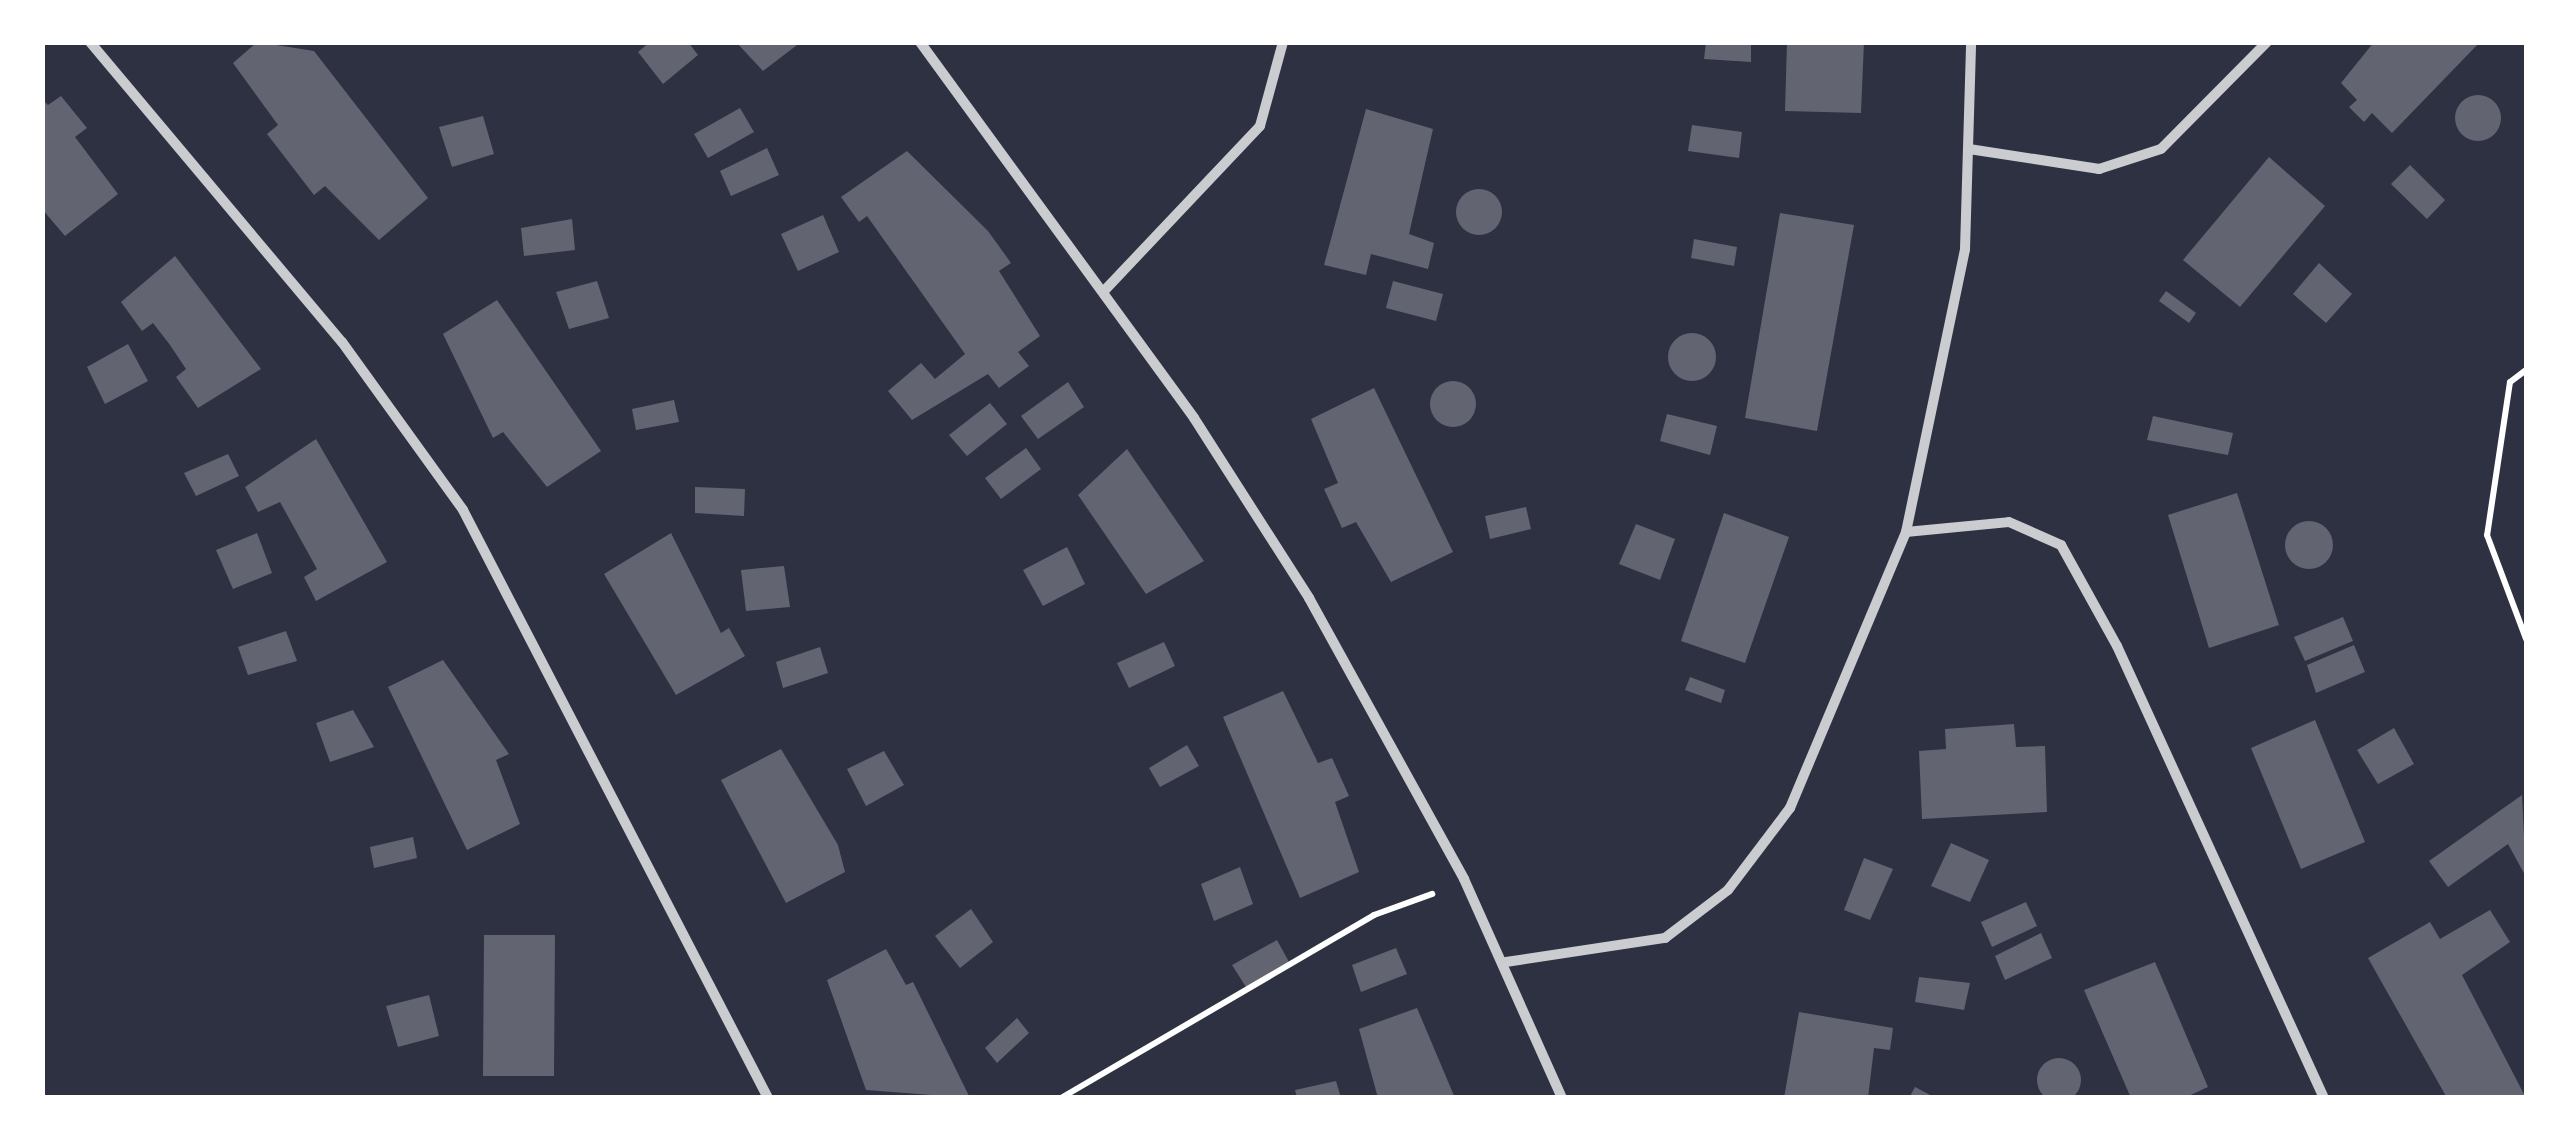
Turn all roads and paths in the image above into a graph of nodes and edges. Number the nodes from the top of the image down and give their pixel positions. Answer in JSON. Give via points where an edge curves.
{"nodes":[{"id":1,"x":90,"y":42,"type":"edge"},
{"id":2,"x":920,"y":42,"type":"edge"},
{"id":3,"x":1283,"y":42,"type":"edge"},
{"id":4,"x":1970,"y":42,"type":"edge"},
{"id":5,"x":2267,"y":42,"type":"edge"},
{"id":6,"x":1969,"y":149,"type":"junction"},
{"id":7,"x":1104,"y":291,"type":"junction"},
{"id":8,"x":2526,"y":370,"type":"edge"},
{"id":9,"x":1906,"y":532,"type":"junction"},
{"id":10,"x":2526,"y":638,"type":"edge"},
{"id":11,"x":1464,"y":879,"type":"junction"},
{"id":12,"x":1506,"y":962,"type":"junction"},
{"id":13,"x":768,"y":1098,"type":"edge"},
{"id":14,"x":1062,"y":1098,"type":"edge"},
{"id":15,"x":1562,"y":1098,"type":"edge"},
{"id":16,"x":2324,"y":1098,"type":"edge"}],
"edges":[{"from":1,"to":13,"type":"street","via":[[342,342],[463,510]]},
{"from":2,"to":7,"type":"street"},
{"from":3,"to":7,"type":"street","via":[[1260,126]]},
{"from":4,"to":6,"type":"street"},
{"from":5,"to":6,"type":"street","via":[[2161,149],[2099,169]]},
{"from":6,"to":9,"type":"street","via":[[1965,249]]},
{"from":7,"to":11,"type":"street","via":[[1308,598]]},
{"from":8,"to":10,"type":"path","via":[[2510,382],[2487,535]]},
{"from":9,"to":12,"type":"street","via":[[1790,808],[1728,890],[1665,938]]},
{"from":9,"to":16,"type":"street","via":[[2008,522],[2061,545],[2117,646]]},
{"from":11,"to":12,"type":"street"},
{"from":11,"to":14,"type":"path","via":[[1374,916]]},
{"from":12,"to":15,"type":"street"}]}
